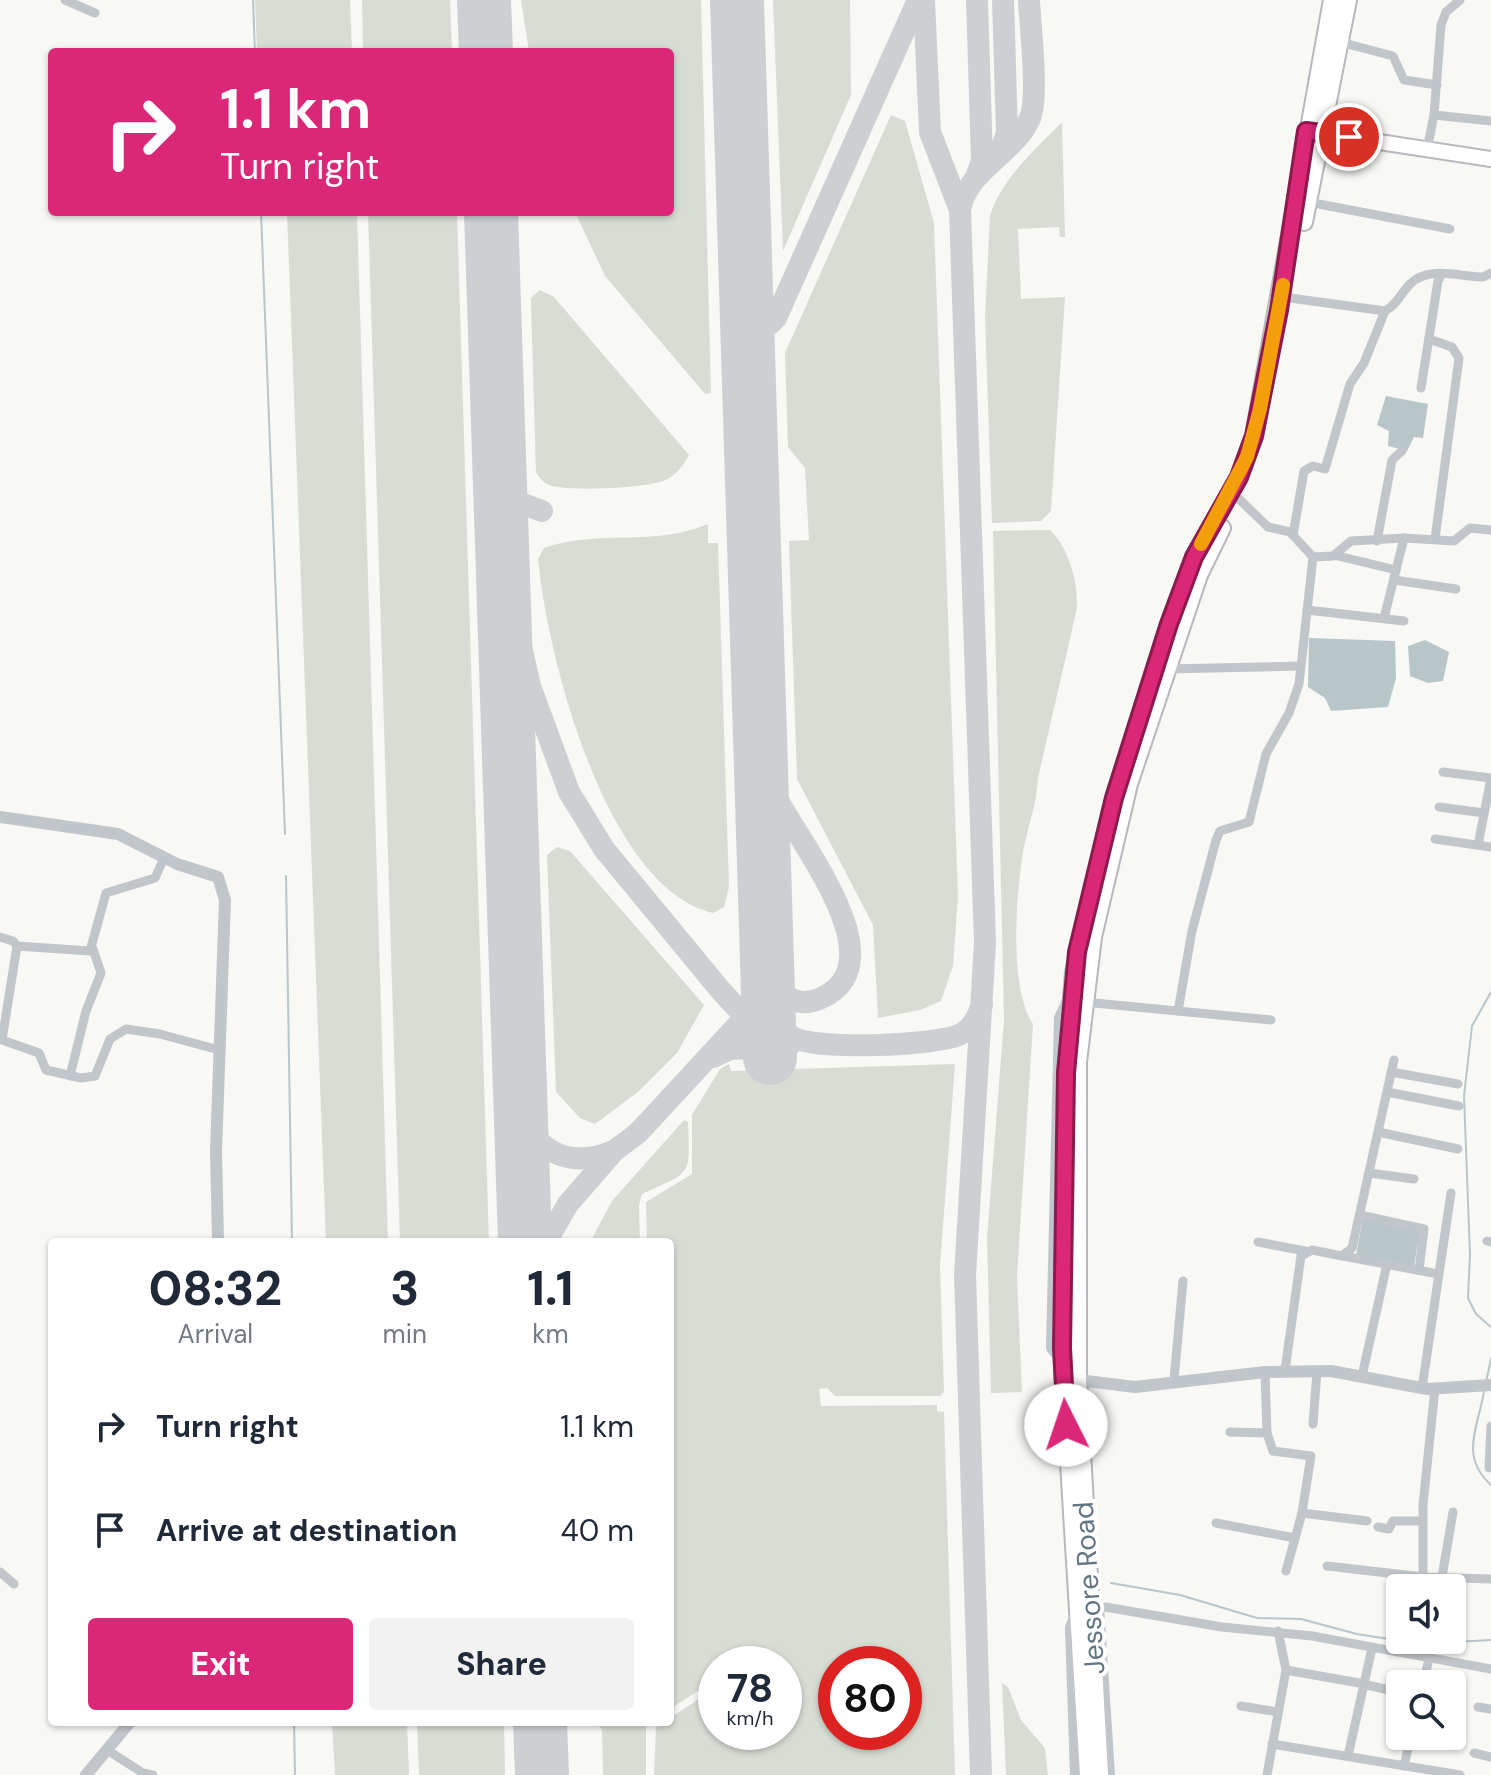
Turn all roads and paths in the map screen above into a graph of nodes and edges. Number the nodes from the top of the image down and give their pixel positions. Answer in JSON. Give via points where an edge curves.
{"nodes":[{"id":1,"x":65,"y":0,"type":"edge"},
{"id":2,"x":1332,"y":0,"type":"edge"},
{"id":3,"x":1348,"y":0,"type":"edge"},
{"id":4,"x":1460,"y":0,"type":"edge"},
{"id":5,"x":95,"y":13,"type":"dead end"},
{"id":6,"x":1340,"y":42,"type":"junction"},
{"id":7,"x":1437,"y":85,"type":"junction"},
{"id":8,"x":1434,"y":115,"type":"junction"},
{"id":9,"x":1491,"y":121,"type":"edge"},
{"id":10,"x":1313,"y":132,"type":"junction"},
{"id":11,"x":1427,"y":150,"type":"junction"},
{"id":12,"x":1491,"y":159,"type":"edge"},
{"id":13,"x":1308,"y":202,"type":"junction"},
{"id":14,"x":1450,"y":229,"type":"dead end"},
{"id":15,"x":1442,"y":274,"type":"junction"},
{"id":16,"x":1488,"y":278,"type":"edge"},
{"id":17,"x":1290,"y":298,"type":"junction"},
{"id":18,"x":1385,"y":311,"type":"junction"},
{"id":19,"x":1429,"y":339,"type":"junction"},
{"id":20,"x":1421,"y":388,"type":"dead end"},
{"id":21,"x":1402,"y":451,"type":"dead end"},
{"id":22,"x":1239,"y":499,"type":"junction"},
{"id":23,"x":1491,"y":530,"type":"edge"},
{"id":24,"x":1293,"y":535,"type":"junction"},
{"id":25,"x":1404,"y":538,"type":"junction"},
{"id":26,"x":1435,"y":539,"type":"junction"},
{"id":27,"x":1377,"y":541,"type":"junction"},
{"id":28,"x":1334,"y":555,"type":"junction"},
{"id":29,"x":1313,"y":557,"type":"junction"},
{"id":30,"x":1395,"y":575,"type":"junction"},
{"id":31,"x":1456,"y":589,"type":"dead end"},
{"id":32,"x":1307,"y":610,"type":"junction"},
{"id":33,"x":1384,"y":618,"type":"junction"},
{"id":34,"x":1404,"y":621,"type":"dead end"},
{"id":35,"x":1301,"y":666,"type":"junction"},
{"id":36,"x":1166,"y":669,"type":"junction"},
{"id":37,"x":1443,"y":772,"type":"dead end"},
{"id":38,"x":1491,"y":778,"type":"edge"},
{"id":39,"x":1490,"y":793,"type":"edge"},
{"id":40,"x":1439,"y":807,"type":"dead end"},
{"id":41,"x":1484,"y":813,"type":"junction"},
{"id":42,"x":0,"y":817,"type":"edge"},
{"id":43,"x":1486,"y":830,"type":"edge"},
{"id":44,"x":1435,"y":839,"type":"dead end"},
{"id":45,"x":1478,"y":845,"type":"junction"},
{"id":46,"x":1491,"y":847,"type":"edge"},
{"id":47,"x":164,"y":858,"type":"junction"},
{"id":48,"x":0,"y":937,"type":"edge"},
{"id":49,"x":17,"y":946,"type":"junction"},
{"id":50,"x":93,"y":949,"type":"junction"},
{"id":51,"x":1078,"y":997,"type":"junction"},
{"id":52,"x":1178,"y":1011,"type":"junction"},
{"id":53,"x":1271,"y":1020,"type":"dead end"},
{"id":54,"x":219,"y":1050,"type":"junction"},
{"id":55,"x":1394,"y":1060,"type":"dead end"},
{"id":56,"x":1391,"y":1072,"type":"junction"},
{"id":57,"x":70,"y":1076,"type":"junction"},
{"id":58,"x":1458,"y":1084,"type":"dead end"},
{"id":59,"x":1387,"y":1092,"type":"junction"},
{"id":60,"x":1459,"y":1106,"type":"dead end"},
{"id":61,"x":1378,"y":1132,"type":"junction"},
{"id":62,"x":1458,"y":1149,"type":"dead end"},
{"id":63,"x":1369,"y":1173,"type":"junction"},
{"id":64,"x":1414,"y":1179,"type":"dead end"},
{"id":65,"x":1451,"y":1193,"type":"dead end"},
{"id":66,"x":1360,"y":1215,"type":"junction"},
{"id":67,"x":218,"y":1238,"type":"edge"},
{"id":68,"x":1258,"y":1242,"type":"dead end"},
{"id":69,"x":1305,"y":1251,"type":"junction"},
{"id":70,"x":1342,"y":1256,"type":"junction"},
{"id":71,"x":1387,"y":1264,"type":"junction"},
{"id":72,"x":1419,"y":1270,"type":"junction"},
{"id":73,"x":1438,"y":1274,"type":"junction"},
{"id":74,"x":1183,"y":1281,"type":"dead end"},
{"id":75,"x":1285,"y":1370,"type":"junction"},
{"id":76,"x":1317,"y":1371,"type":"junction"},
{"id":77,"x":1265,"y":1372,"type":"junction"},
{"id":78,"x":1362,"y":1376,"type":"junction"},
{"id":79,"x":1076,"y":1379,"type":"junction"},
{"id":80,"x":1174,"y":1380,"type":"junction"},
{"id":81,"x":1488,"y":1385,"type":"edge"},
{"id":82,"x":1428,"y":1388,"type":"junction"},
{"id":83,"x":1313,"y":1424,"type":"dead end"},
{"id":84,"x":1491,"y":1426,"type":"edge"},
{"id":85,"x":1230,"y":1432,"type":"dead end"},
{"id":86,"x":1267,"y":1433,"type":"junction"},
{"id":87,"x":1489,"y":1468,"type":"dead end"},
{"id":88,"x":1453,"y":1512,"type":"dead end"},
{"id":89,"x":1302,"y":1513,"type":"junction"},
{"id":90,"x":1367,"y":1521,"type":"dead end"},
{"id":91,"x":1422,"y":1521,"type":"junction"},
{"id":92,"x":1216,"y":1523,"type":"dead end"},
{"id":93,"x":1378,"y":1527,"type":"dead end"},
{"id":94,"x":1295,"y":1538,"type":"junction"},
{"id":95,"x":1327,"y":1566,"type":"dead end"},
{"id":96,"x":1286,"y":1571,"type":"dead end"},
{"id":97,"x":0,"y":1572,"type":"edge"},
{"id":98,"x":1423,"y":1574,"type":"edge"},
{"id":99,"x":1443,"y":1574,"type":"edge"},
{"id":100,"x":1386,"y":1576,"type":"edge"},
{"id":101,"x":1466,"y":1578,"type":"edge"},
{"id":102,"x":1491,"y":1579,"type":"edge"},
{"id":103,"x":14,"y":1584,"type":"dead end"},
{"id":104,"x":1089,"y":1611,"type":"junction"},
{"id":105,"x":1278,"y":1631,"type":"junction"},
{"id":106,"x":1372,"y":1648,"type":"junction"},
{"id":107,"x":1429,"y":1659,"type":"junction"},
{"id":108,"x":1491,"y":1669,"type":"edge"},
{"id":109,"x":1286,"y":1670,"type":"junction"},
{"id":110,"x":1426,"y":1670,"type":"edge"},
{"id":111,"x":1361,"y":1684,"type":"junction"},
{"id":112,"x":1386,"y":1689,"type":"edge"},
{"id":113,"x":1241,"y":1706,"type":"dead end"},
{"id":114,"x":1478,"y":1707,"type":"dead end"},
{"id":115,"x":1491,"y":1709,"type":"edge"},
{"id":116,"x":1278,"y":1712,"type":"junction"},
{"id":117,"x":127,"y":1726,"type":"edge"},
{"id":118,"x":1272,"y":1744,"type":"junction"},
{"id":119,"x":107,"y":1750,"type":"junction"},
{"id":120,"x":1408,"y":1750,"type":"edge"},
{"id":121,"x":1474,"y":1753,"type":"dead end"},
{"id":122,"x":1348,"y":1756,"type":"junction"},
{"id":123,"x":1491,"y":1757,"type":"edge"},
{"id":124,"x":1404,"y":1766,"type":"junction"},
{"id":125,"x":1425,"y":1772,"type":"edge"},
{"id":126,"x":86,"y":1775,"type":"edge"},
{"id":127,"x":153,"y":1775,"type":"edge"},
{"id":128,"x":1076,"y":1775,"type":"edge"},
{"id":129,"x":1088,"y":1775,"type":"edge"},
{"id":130,"x":1100,"y":1775,"type":"edge"},
{"id":131,"x":1109,"y":1775,"type":"edge"},
{"id":132,"x":1267,"y":1775,"type":"edge"},
{"id":133,"x":1460,"y":1775,"type":"edge"}],
"edges":[{"from":1,"to":5,"type":"street"},
{"from":2,"to":10,"type":"highway"},
{"from":3,"to":6,"type":"highway","name":"Jessore Road"},
{"from":4,"to":7,"type":"street","via":[[1441,25]]},
{"from":6,"to":7,"type":"street","via":[[1393,56],[1404,80]]},
{"from":6,"to":10,"type":"highway","name":"Jessore Road"},
{"from":7,"to":8,"type":"street"},
{"from":8,"to":9,"type":"street"},
{"from":8,"to":11,"type":"street"},
{"from":10,"to":11,"type":"main road"},
{"from":10,"to":13,"type":"highway","name":"Jessore Road"},
{"from":10,"to":51,"type":"highway","via":[[1254,436],[1239,477],[1194,557],[1133,732],[1088,901]]},
{"from":11,"to":12,"type":"main road"},
{"from":13,"to":14,"type":"street"},
{"from":13,"to":17,"type":"highway","name":"Jessore Road"},
{"from":15,"to":16,"type":"street"},
{"from":15,"to":18,"type":"street","via":[[1418,277]]},
{"from":15,"to":19,"type":"street"},
{"from":17,"to":18,"type":"street"},
{"from":17,"to":22,"type":"highway","name":"Jessore Road","via":[[1264,436]]},
{"from":18,"to":24,"type":"street","via":[[1350,384],[1325,469],[1313,466],[1304,471]]},
{"from":19,"to":20,"type":"street"},
{"from":19,"to":26,"type":"street","via":[[1458,352],[1459,370]]},
{"from":21,"to":27,"type":"street","via":[[1392,460]]},
{"from":22,"to":24,"type":"street","via":[[1260,522]]},
{"from":22,"to":36,"type":"highway","name":"Jessore Road","via":[[1199,575]]},
{"from":23,"to":26,"type":"street","via":[[1470,528],[1454,541]]},
{"from":24,"to":29,"type":"street"},
{"from":25,"to":26,"type":"street"},
{"from":25,"to":27,"type":"street"},
{"from":25,"to":30,"type":"street"},
{"from":27,"to":28,"type":"street","via":[[1351,541]]},
{"from":28,"to":29,"type":"street"},
{"from":28,"to":30,"type":"street"},
{"from":29,"to":32,"type":"street"},
{"from":30,"to":31,"type":"street"},
{"from":30,"to":33,"type":"street"},
{"from":32,"to":33,"type":"street"},
{"from":32,"to":35,"type":"street"},
{"from":33,"to":34,"type":"street"},
{"from":35,"to":36,"type":"street"},
{"from":35,"to":52,"type":"street","via":[[1295,698],[1266,754],[1249,822],[1220,831],[1216,840]]},
{"from":36,"to":51,"type":"highway","name":"Jessore Road","via":[[1129,784]]},
{"from":37,"to":38,"type":"street"},
{"from":38,"to":39,"type":"street"},
{"from":39,"to":41,"type":"street"},
{"from":40,"to":41,"type":"street"},
{"from":41,"to":43,"type":"street"},
{"from":42,"to":47,"type":"street","via":[[118,834]]},
{"from":43,"to":45,"type":"street"},
{"from":44,"to":45,"type":"street"},
{"from":45,"to":46,"type":"street"},
{"from":47,"to":50,"type":"street","via":[[155,878],[108,891]]},
{"from":47,"to":54,"type":"street","via":[[218,877],[225,900]]},
{"from":48,"to":49,"type":"street"},
{"from":49,"to":50,"type":"street"},
{"from":49,"to":57,"type":"street","via":[[2,1040],[34,1050],[46,1070]]},
{"from":50,"to":57,"type":"street","via":[[101,973]]},
{"from":51,"to":52,"type":"street"},
{"from":51,"to":79,"type":"highway","name":"Jessore Road"},
{"from":51,"to":79,"type":"highway","via":[[1066,1073],[1062,1360]]},
{"from":52,"to":53,"type":"street"},
{"from":54,"to":57,"type":"street","via":[[126,1029],[110,1039],[95,1076]]},
{"from":54,"to":67,"type":"street"},
{"from":55,"to":56,"type":"street"},
{"from":56,"to":58,"type":"street"},
{"from":56,"to":59,"type":"street"},
{"from":59,"to":60,"type":"street"},
{"from":59,"to":61,"type":"street"},
{"from":61,"to":62,"type":"street"},
{"from":61,"to":63,"type":"street"},
{"from":63,"to":64,"type":"street"},
{"from":63,"to":66,"type":"street"},
{"from":65,"to":73,"type":"street"},
{"from":66,"to":70,"type":"street","via":[[1352,1248]]},
{"from":66,"to":72,"type":"street","via":[[1424,1229]]},
{"from":68,"to":69,"type":"street"},
{"from":69,"to":70,"type":"street"},
{"from":69,"to":75,"type":"street"},
{"from":70,"to":71,"type":"street"},
{"from":71,"to":72,"type":"street"},
{"from":71,"to":78,"type":"street"},
{"from":72,"to":73,"type":"street"},
{"from":73,"to":82,"type":"street"},
{"from":74,"to":80,"type":"street"},
{"from":75,"to":76,"type":"street"},
{"from":75,"to":77,"type":"street"},
{"from":76,"to":78,"type":"street"},
{"from":76,"to":83,"type":"street"},
{"from":77,"to":80,"type":"street"},
{"from":77,"to":86,"type":"street"},
{"from":78,"to":82,"type":"street"},
{"from":79,"to":80,"type":"street","via":[[1135,1387]]},
{"from":79,"to":104,"type":"highway","name":"Jessore Road"},
{"from":81,"to":82,"type":"street"},
{"from":82,"to":91,"type":"street"},
{"from":84,"to":87,"type":"street"},
{"from":85,"to":86,"type":"street"},
{"from":86,"to":89,"type":"street","via":[[1273,1451],[1311,1456]]},
{"from":88,"to":99,"type":"street"},
{"from":89,"to":90,"type":"street"},
{"from":89,"to":94,"type":"street"},
{"from":91,"to":93,"type":"street"},
{"from":91,"to":98,"type":"street"},
{"from":92,"to":94,"type":"street"},
{"from":94,"to":96,"type":"street"},
{"from":95,"to":100,"type":"street"},
{"from":97,"to":103,"type":"street"},
{"from":101,"to":102,"type":"street"},
{"from":104,"to":105,"type":"street","via":[[1105,1607]]},
{"from":104,"to":128,"type":"street","via":[[1071,1628]]},
{"from":104,"to":129,"type":"highway"},
{"from":104,"to":130,"type":"highway","name":"Jessore Road"},
{"from":104,"to":131,"type":"street"},
{"from":105,"to":106,"type":"street"},
{"from":105,"to":109,"type":"street"},
{"from":106,"to":107,"type":"street"},
{"from":106,"to":111,"type":"street"},
{"from":107,"to":108,"type":"street"},
{"from":107,"to":110,"type":"street"},
{"from":109,"to":111,"type":"street"},
{"from":109,"to":116,"type":"street"},
{"from":111,"to":112,"type":"street"},
{"from":111,"to":122,"type":"street"},
{"from":113,"to":116,"type":"street"},
{"from":114,"to":115,"type":"street"},
{"from":116,"to":118,"type":"street"},
{"from":117,"to":119,"type":"street"},
{"from":118,"to":122,"type":"street"},
{"from":118,"to":132,"type":"street"},
{"from":119,"to":126,"type":"street"},
{"from":119,"to":127,"type":"street"},
{"from":120,"to":124,"type":"street"},
{"from":121,"to":123,"type":"street"},
{"from":122,"to":124,"type":"street"},
{"from":124,"to":125,"type":"street"},
{"from":125,"to":133,"type":"street"}]}
